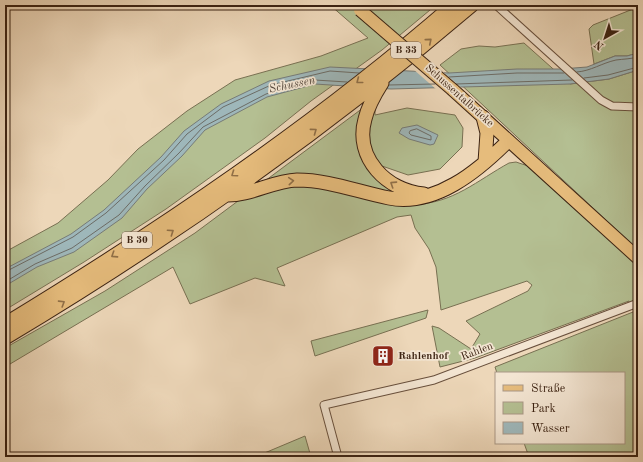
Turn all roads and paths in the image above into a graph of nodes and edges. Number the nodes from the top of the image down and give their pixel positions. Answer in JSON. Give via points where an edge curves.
{"nodes":[{"id":1,"x":453,"y":5,"type":"edge"},
{"id":2,"x":472,"y":5,"type":"edge"},
{"id":3,"x":496,"y":5,"type":"edge"},
{"id":4,"x":357,"y":7,"type":"edge"},
{"id":5,"x":385,"y":77,"type":"junction"},
{"id":6,"x":638,"y":107,"type":"edge"},
{"id":7,"x":483,"y":117,"type":"junction"},
{"id":8,"x":508,"y":141,"type":"junction"},
{"id":9,"x":485,"y":162,"type":"junction"},
{"id":10,"x":430,"y":194,"type":"junction"},
{"id":11,"x":226,"y":195,"type":"junction"},
{"id":12,"x":638,"y":258,"type":"edge"},
{"id":13,"x":638,"y":303,"type":"edge"},
{"id":14,"x":5,"y":324,"type":"edge"},
{"id":15,"x":5,"y":338,"type":"edge"},
{"id":16,"x":338,"y":457,"type":"edge"}],
"edges":[{"from":1,"to":14,"type":"highway","number":"B 30","one_way":true,"via":[[266,152],[176,214]]},
{"from":5,"to":2,"type":"highway","number":"B 30","one_way":true},
{"from":3,"to":6,"type":"street","via":[[596,96],[612,106]]},
{"from":4,"to":7,"type":"main road","name":"Schussentalbrücke","number":"B 33","bridge":true},
{"from":10,"to":5,"type":"highway","one_way":true,"via":[[397,187],[382,177],[370,163],[363,135],[364,120]]},
{"from":11,"to":5,"type":"highway","number":"B 30","one_way":true},
{"from":7,"to":8,"type":"main road","name":"Schussentalbrücke","number":"B 33"},
{"from":7,"to":9,"type":"highway","via":[[487,133]]},
{"from":8,"to":9,"type":"highway"},
{"from":8,"to":12,"type":"main road","number":"B 33"},
{"from":9,"to":10,"type":"highway","via":[[457,183]]},
{"from":11,"to":10,"type":"highway","one_way":true,"via":[[240,196],[272,184],[296,180],[338,185],[397,199],[408,200]]},
{"from":15,"to":11,"type":"highway","number":"B 30","one_way":true},
{"from":13,"to":16,"type":"street","name":"Rahlen","via":[[434,380],[324,405]]}]}
